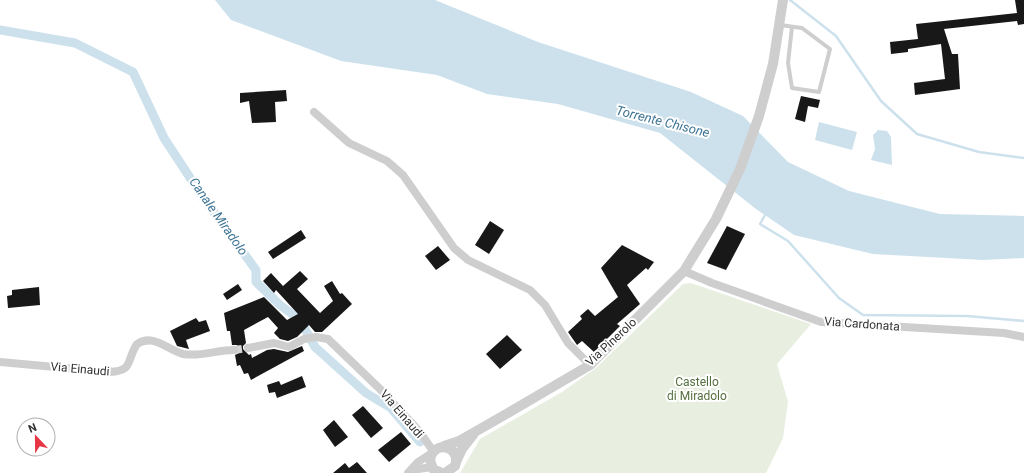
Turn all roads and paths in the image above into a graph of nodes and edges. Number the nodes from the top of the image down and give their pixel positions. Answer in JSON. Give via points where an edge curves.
{"nodes":[{"id":1,"x":783,"y":0,"type":"edge"},
{"id":2,"x":780,"y":20,"type":"junction"},
{"id":3,"x":792,"y":27,"type":"junction"},
{"id":4,"x":314,"y":112,"type":"dead end"},
{"id":5,"x":684,"y":271,"type":"junction"},
{"id":6,"x":1024,"y":337,"type":"edge"},
{"id":7,"x":248,"y":348,"type":"tunnel mouth"},
{"id":8,"x":234,"y":350,"type":"tunnel mouth"},
{"id":9,"x":0,"y":362,"type":"edge"},
{"id":10,"x":590,"y":365,"type":"junction"},
{"id":11,"x":476,"y":431,"type":"junction"},
{"id":12,"x":444,"y":446,"type":"junction"},
{"id":13,"x":432,"y":452,"type":"junction"},
{"id":14,"x":456,"y":462,"type":"junction"},
{"id":15,"x":440,"y":471,"type":"edge"},
{"id":16,"x":409,"y":472,"type":"edge"}],
"edges":[{"from":1,"to":2,"type":"street","name":"Via Pinerolo"},
{"from":2,"to":3,"type":"lane"},
{"from":2,"to":5,"type":"street","name":"Via Pinerolo","via":[[773,64],[759,116],[740,169],[716,219]]},
{"from":3,"to":3,"type":"lane","via":[[802,28],[830,49],[819,92],[792,88],[788,63]]},
{"from":4,"to":10,"type":"street","via":[[349,143],[387,161],[403,175],[454,248],[468,260],[530,290],[545,305],[568,342]]},
{"from":5,"to":6,"type":"street","name":"Via Cardonata","via":[[821,322],[1004,333]]},
{"from":5,"to":10,"type":"street","name":"Via Pinerolo"},
{"from":7,"to":13,"type":"street","name":"Via Einaudi","via":[[274,343],[289,347],[308,338],[328,339],[420,432]]},
{"from":8,"to":9,"type":"street","name":"Via Einaudi","via":[[184,354],[160,342],[147,340],[137,344],[128,366],[117,372]]},
{"from":10,"to":11,"type":"street","name":"Via Pinerolo"},
{"from":11,"to":12,"type":"street","name":"Via Pinerolo"},
{"from":11,"to":14,"type":"street","name":"Via Pinerolo","via":[[462,449]]},
{"from":12,"to":13,"type":"street"},
{"from":12,"to":14,"type":"street","via":[[452,450],[457,458]]},
{"from":13,"to":15,"type":"street","via":[[430,460]]},
{"from":13,"to":16,"type":"street"},
{"from":14,"to":15,"type":"street","via":[[452,470]]},
{"from":15,"to":16,"type":"street"}]}
